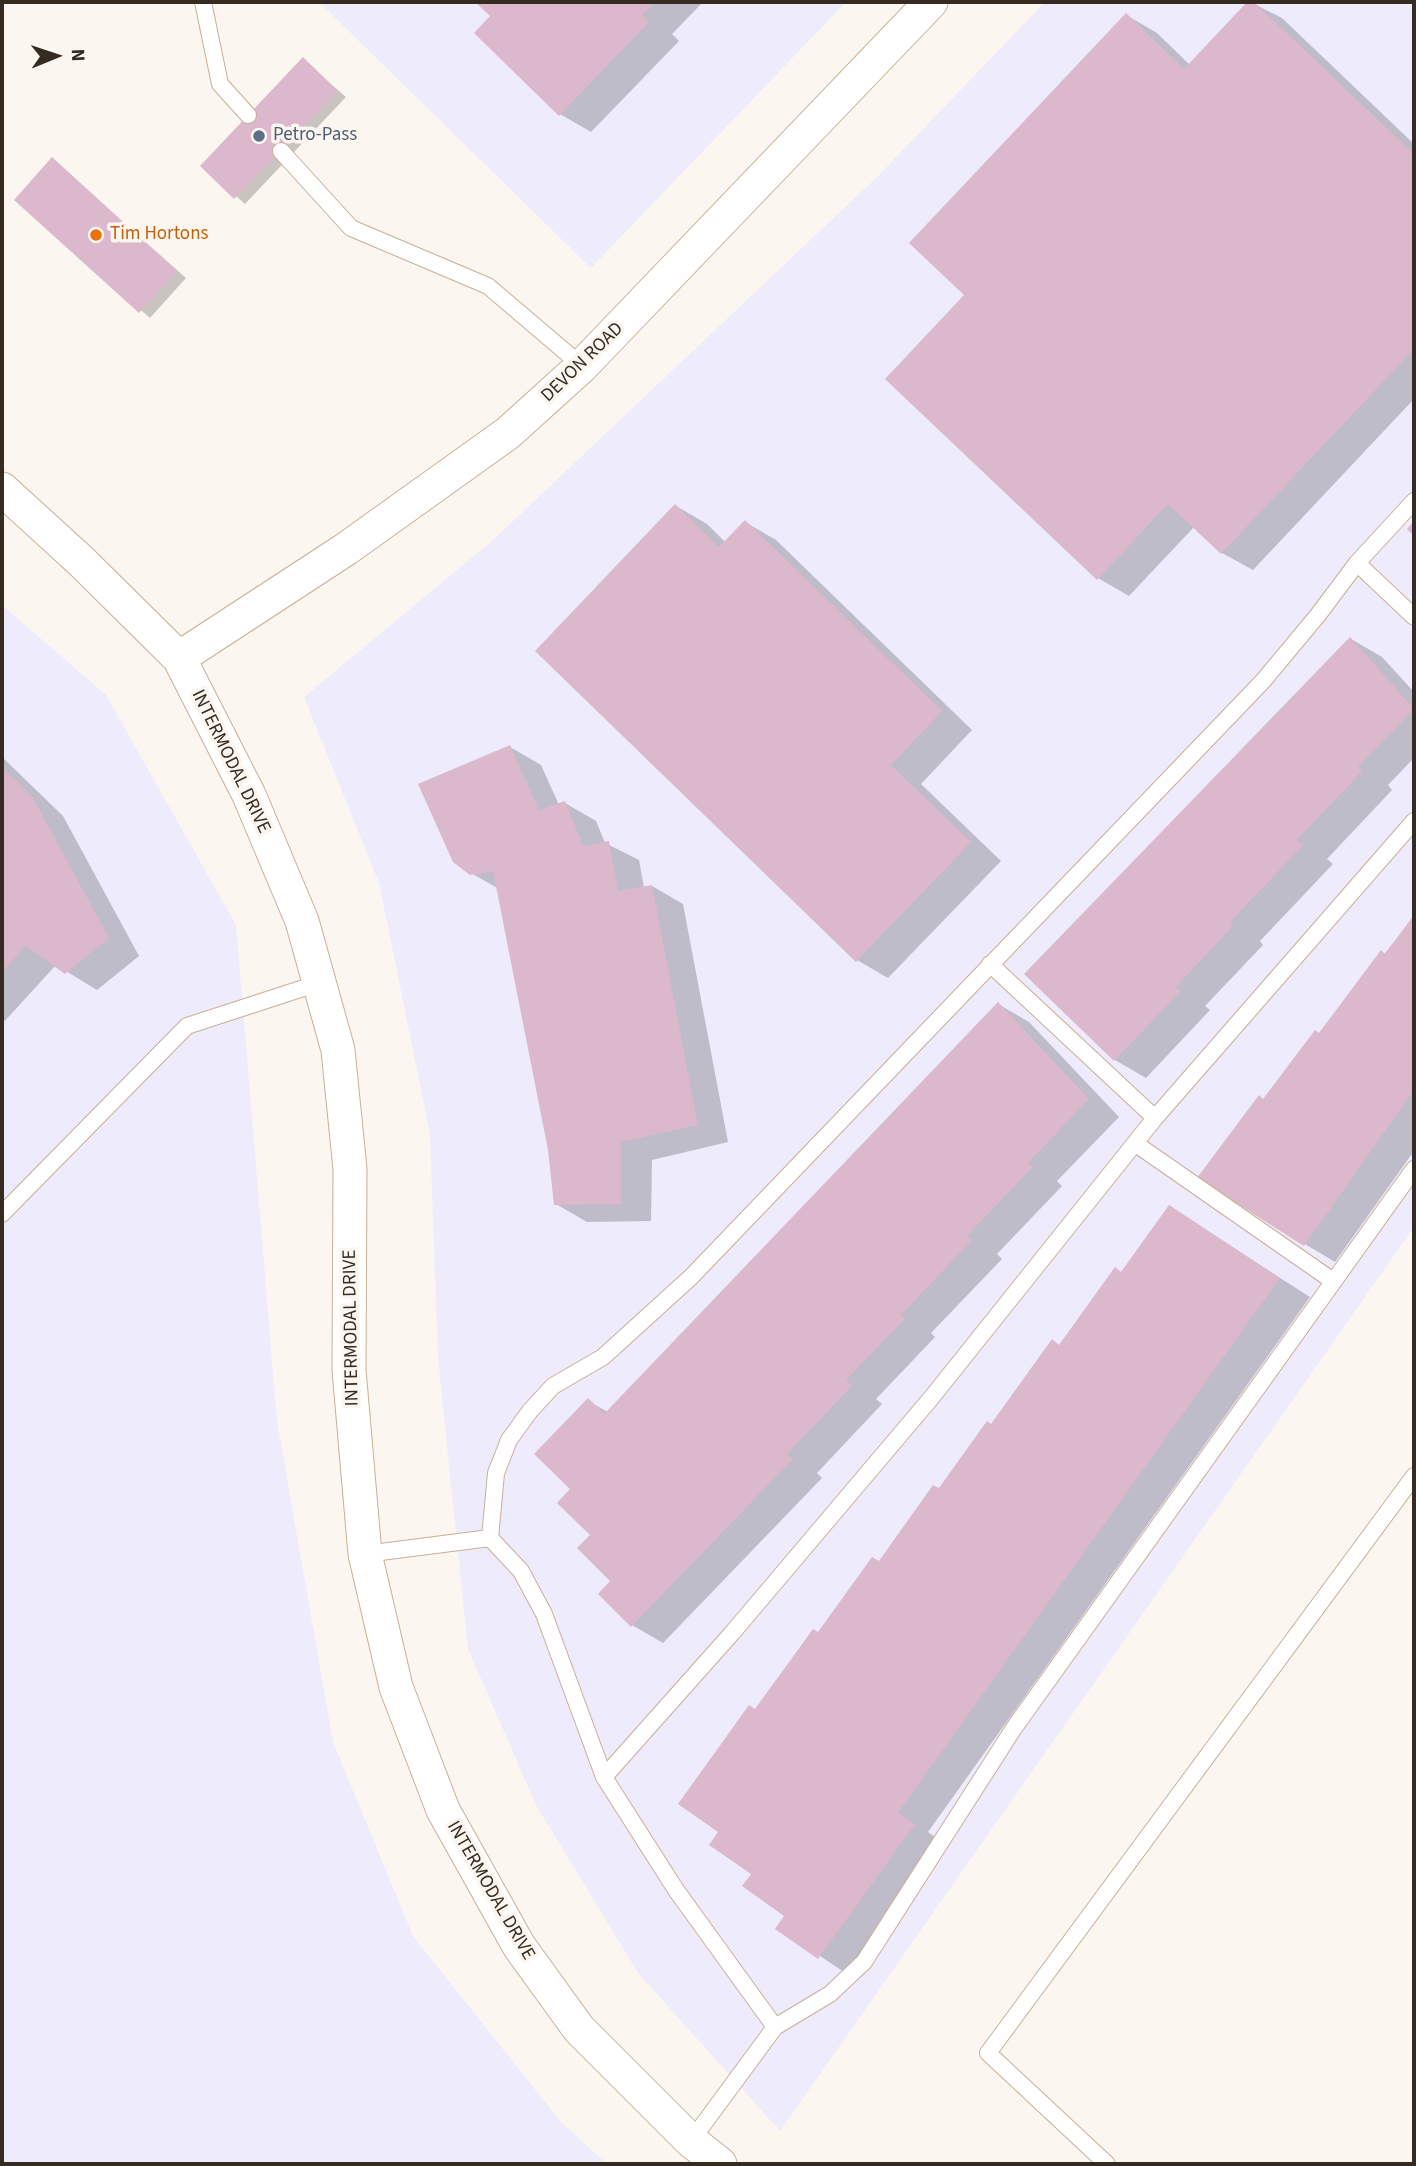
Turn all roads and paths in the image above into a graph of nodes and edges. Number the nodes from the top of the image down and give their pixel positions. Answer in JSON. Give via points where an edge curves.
{"nodes":[{"id":1,"x":203,"y":2,"type":"edge"},
{"id":2,"x":931,"y":2,"type":"edge"},
{"id":3,"x":248,"y":115,"type":"dead end"},
{"id":4,"x":281,"y":151,"type":"dead end"},
{"id":5,"x":582,"y":366,"type":"junction"},
{"id":6,"x":2,"y":489,"type":"edge"},
{"id":7,"x":1414,"y":501,"type":"edge"},
{"id":8,"x":1357,"y":563,"type":"junction"},
{"id":9,"x":1414,"y":617,"type":"edge"},
{"id":10,"x":179,"y":658,"type":"junction"},
{"id":11,"x":1414,"y":821,"type":"edge"},
{"id":12,"x":990,"y":964,"type":"junction"},
{"id":13,"x":319,"y":983,"type":"junction"},
{"id":14,"x":1155,"y":1118,"type":"junction"},
{"id":15,"x":1136,"y":1144,"type":"junction"},
{"id":16,"x":1414,"y":1169,"type":"edge"},
{"id":17,"x":2,"y":1214,"type":"edge"},
{"id":18,"x":1333,"y":1281,"type":"junction"},
{"id":19,"x":1414,"y":1476,"type":"edge"},
{"id":20,"x":490,"y":1538,"type":"junction"},
{"id":21,"x":365,"y":1554,"type":"junction"},
{"id":22,"x":604,"y":1777,"type":"junction"},
{"id":23,"x":775,"y":2027,"type":"junction"},
{"id":24,"x":691,"y":2141,"type":"junction"},
{"id":25,"x":720,"y":2164,"type":"edge"},
{"id":26,"x":1107,"y":2164,"type":"edge"}],
"edges":[{"from":1,"to":3,"type":"lane","via":[[220,84]]},
{"from":2,"to":5,"type":"street","name":"DEVON ROAD"},
{"from":4,"to":5,"type":"lane","via":[[351,228],[488,286]]},
{"from":5,"to":10,"type":"street","name":"DEVON ROAD","via":[[508,433],[419,499]]},
{"from":6,"to":10,"type":"street","name":"INTERMODAL DRIVE"},
{"from":7,"to":8,"type":"lane"},
{"from":8,"to":9,"type":"lane"},
{"from":8,"to":12,"type":"lane","via":[[1263,681]]},
{"from":10,"to":13,"type":"street","name":"INTERMODAL DRIVE","via":[[249,795],[302,921]]},
{"from":11,"to":14,"type":"lane"},
{"from":12,"to":14,"type":"lane"},
{"from":12,"to":20,"type":"lane","via":[[691,1277],[603,1357],[553,1386],[530,1412],[509,1440],[496,1474]]},
{"from":13,"to":17,"type":"lane","via":[[187,1026]]},
{"from":13,"to":21,"type":"street","name":"INTERMODAL DRIVE","via":[[338,1050],[351,1169],[349,1370]]},
{"from":14,"to":15,"type":"lane"},
{"from":15,"to":18,"type":"lane"},
{"from":15,"to":22,"type":"lane","via":[[932,1397]]},
{"from":16,"to":18,"type":"lane"},
{"from":18,"to":23,"type":"lane","via":[[1014,1728],[864,1962],[831,1994]]},
{"from":19,"to":26,"type":"lane","via":[[988,2053]]},
{"from":20,"to":21,"type":"lane"},
{"from":20,"to":22,"type":"lane","via":[[521,1571],[544,1614]]},
{"from":21,"to":24,"type":"street","name":"INTERMODAL DRIVE","via":[[396,1687],[443,1810],[519,1947],[579,2029]]},
{"from":22,"to":23,"type":"lane","via":[[676,1890]]},
{"from":23,"to":24,"type":"lane"},
{"from":24,"to":25,"type":"street","name":"INTERMODAL DRIVE"}]}
